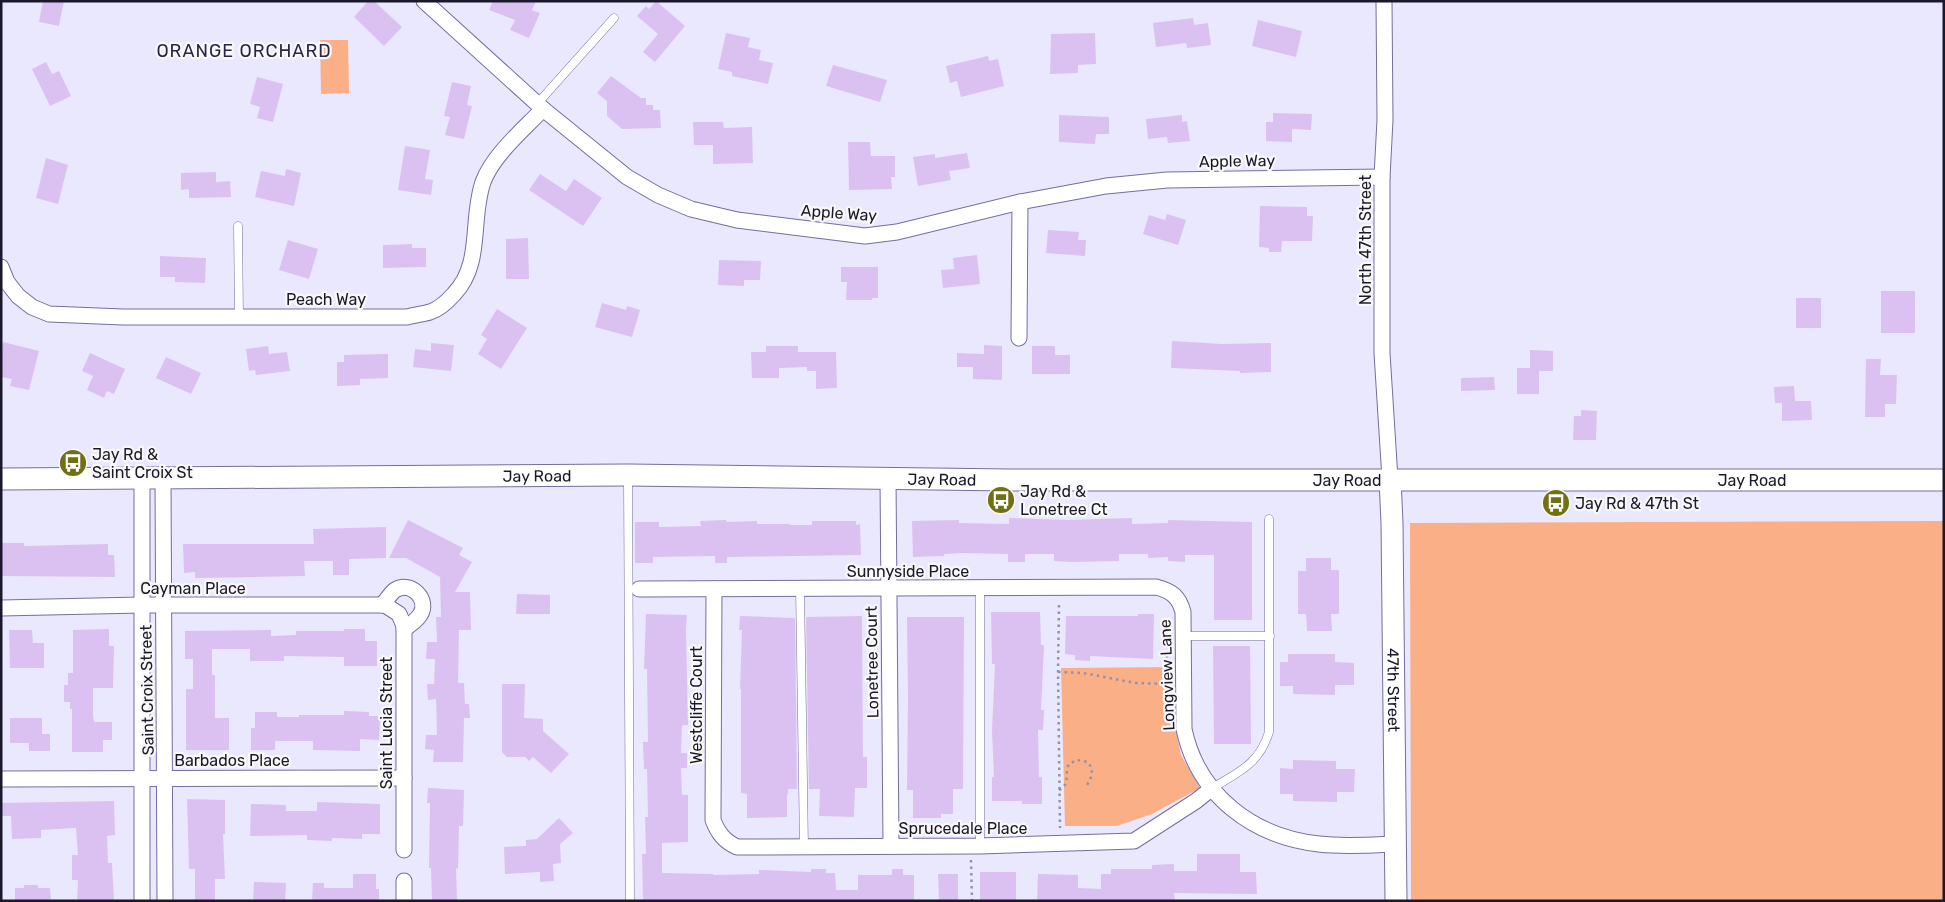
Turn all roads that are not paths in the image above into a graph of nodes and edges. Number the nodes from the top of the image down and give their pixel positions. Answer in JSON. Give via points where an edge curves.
{"nodes":[{"id":1,"x":424,"y":1,"type":"edge"},
{"id":2,"x":1384,"y":1,"type":"edge"},
{"id":3,"x":614,"y":18,"type":"dead end"},
{"id":4,"x":540,"y":106,"type":"junction"},
{"id":5,"x":1382,"y":177,"type":"junction"},
{"id":6,"x":1020,"y":202,"type":"junction"},
{"id":7,"x":238,"y":226,"type":"dead end"},
{"id":8,"x":1,"y":267,"type":"edge"},
{"id":9,"x":239,"y":317,"type":"junction"},
{"id":10,"x":1019,"y":338,"type":"dead end"},
{"id":11,"x":628,"y":475,"type":"junction"},
{"id":12,"x":163,"y":478,"type":"junction"},
{"id":13,"x":888,"y":478,"type":"junction"},
{"id":14,"x":1,"y":479,"type":"edge"},
{"id":15,"x":142,"y":479,"type":"junction"},
{"id":16,"x":1390,"y":479,"type":"junction"},
{"id":17,"x":1944,"y":480,"type":"edge"},
{"id":18,"x":1269,"y":519,"type":"dead end"},
{"id":19,"x":800,"y":588,"type":"junction"},
{"id":20,"x":980,"y":588,"type":"junction"},
{"id":21,"x":639,"y":589,"type":"dead end"},
{"id":22,"x":714,"y":589,"type":"junction"},
{"id":23,"x":889,"y":589,"type":"junction"},
{"id":24,"x":1176,"y":595,"type":"joint"},
{"id":25,"x":142,"y":605,"type":"junction"},
{"id":26,"x":163,"y":605,"type":"junction"},
{"id":27,"x":384,"y":605,"type":"junction"},
{"id":28,"x":1,"y":608,"type":"edge"},
{"id":29,"x":404,"y":628,"type":"junction"},
{"id":30,"x":1184,"y":636,"type":"junction"},
{"id":31,"x":1270,"y":636,"type":"junction"},
{"id":32,"x":141,"y":777,"type":"junction"},
{"id":33,"x":166,"y":778,"type":"junction"},
{"id":34,"x":404,"y":778,"type":"junction"},
{"id":35,"x":1,"y":779,"type":"edge"},
{"id":36,"x":1211,"y":789,"type":"junction"},
{"id":37,"x":713,"y":820,"type":"joint"},
{"id":38,"x":1396,"y":844,"type":"junction"},
{"id":39,"x":891,"y":846,"type":"junction"},
{"id":40,"x":976,"y":846,"type":"junction"},
{"id":41,"x":804,"y":847,"type":"junction"},
{"id":42,"x":404,"y":850,"type":"dead end"},
{"id":43,"x":404,"y":881,"type":"dead end"},
{"id":44,"x":142,"y":901,"type":"edge"},
{"id":45,"x":165,"y":901,"type":"edge"},
{"id":46,"x":404,"y":901,"type":"edge"},
{"id":47,"x":630,"y":901,"type":"edge"},
{"id":48,"x":1396,"y":901,"type":"edge"}],
"edges":[{"from":1,"to":4,"type":"street","name":"Apple Way"},
{"from":2,"to":5,"type":"street","name":"North 47th Street"},
{"from":3,"to":4,"type":"lane"},
{"from":4,"to":6,"type":"street","name":"Apple Way","via":[[626,177],[691,209],[737,220],[865,236],[897,232]]},
{"from":4,"to":9,"type":"street","name":"Peach Way","via":[[493,163],[483,182],[470,268],[463,285],[446,303],[431,312],[407,317]]},
{"from":5,"to":6,"type":"street","name":"Apple Way","via":[[1167,180],[1106,186]]},
{"from":5,"to":16,"type":"street","name":"North 47th Street","via":[[1382,352]]},
{"from":6,"to":10,"type":"street"},
{"from":7,"to":9,"type":"lane"},
{"from":8,"to":9,"type":"street","name":"Peach Way","via":[[18,296],[49,314]]},
{"from":11,"to":12,"type":"street","name":"Jay Road"},
{"from":11,"to":13,"type":"street","name":"Jay Road"},
{"from":11,"to":47,"type":"lane"},
{"from":12,"to":15,"type":"street","name":"Jay Road"},
{"from":12,"to":26,"type":"street","name":"Saint Croix Street"},
{"from":13,"to":16,"type":"street","name":"Jay Road"},
{"from":13,"to":23,"type":"street","name":"Lonetree Court"},
{"from":14,"to":15,"type":"street","name":"Jay Road"},
{"from":15,"to":25,"type":"street","name":"Saint Croix Street"},
{"from":16,"to":17,"type":"street","name":"Jay Road"},
{"from":16,"to":38,"type":"street","name":"47th Street"},
{"from":18,"to":31,"type":"lane"},
{"from":19,"to":22,"type":"street","name":"Sunnyside Place"},
{"from":19,"to":23,"type":"street","name":"Sunnyside Place"},
{"from":19,"to":41,"type":"lane"},
{"from":20,"to":23,"type":"street","name":"Sunnyside Place"},
{"from":20,"to":24,"type":"street","name":"Sunnyside Place","via":[[1156,587]]},
{"from":20,"to":40,"type":"lane"},
{"from":21,"to":22,"type":"street","name":"Sunnyside Place"},
{"from":22,"to":37,"type":"street","name":"Westcliffe Court"},
{"from":23,"to":39,"type":"street","name":"Lonetree Court"},
{"from":24,"to":30,"type":"street","name":"Longview Lane","via":[[1183,612]]},
{"from":25,"to":26,"type":"street","name":"Cayman Place"},
{"from":25,"to":28,"type":"street","name":"Cayman Place"},
{"from":25,"to":32,"type":"street","name":"Saint Croix Street"},
{"from":26,"to":27,"type":"street","name":"Cayman Place"},
{"from":26,"to":33,"type":"street","name":"Saint Croix Street"},
{"from":27,"to":29,"type":"street","via":[[399,614]]},
{"from":27,"to":29,"type":"street","via":[[400,588],[419,594],[423,608],[421,614]]},
{"from":29,"to":34,"type":"street","name":"Saint Lucia Street"},
{"from":30,"to":31,"type":"lane"},
{"from":30,"to":36,"type":"street","name":"Longview Lane","via":[[1184,729],[1191,752]]},
{"from":31,"to":36,"type":"lane","via":[[1269,732],[1266,743],[1253,762]]},
{"from":32,"to":33,"type":"street","name":"Barbados Place"},
{"from":32,"to":35,"type":"street","name":"Barbados Place"},
{"from":32,"to":44,"type":"street","name":"Saint Croix Street"},
{"from":33,"to":34,"type":"street","name":"Barbados Place"},
{"from":33,"to":45,"type":"street","name":"Saint Croix Street"},
{"from":34,"to":42,"type":"street","name":"Saint Lucia Street"},
{"from":36,"to":38,"type":"street","name":"Longview Lane","via":[[1246,820],[1288,837],[1320,844]]},
{"from":36,"to":40,"type":"street","name":"Sprucedale Place","via":[[1134,841]]},
{"from":37,"to":41,"type":"street","name":"Sprucedale Place","via":[[722,837],[737,847]]},
{"from":38,"to":48,"type":"street","name":"47th Street"},
{"from":39,"to":40,"type":"street","name":"Sprucedale Place"},
{"from":39,"to":41,"type":"street","name":"Sprucedale Place"},
{"from":43,"to":46,"type":"street"}]}
